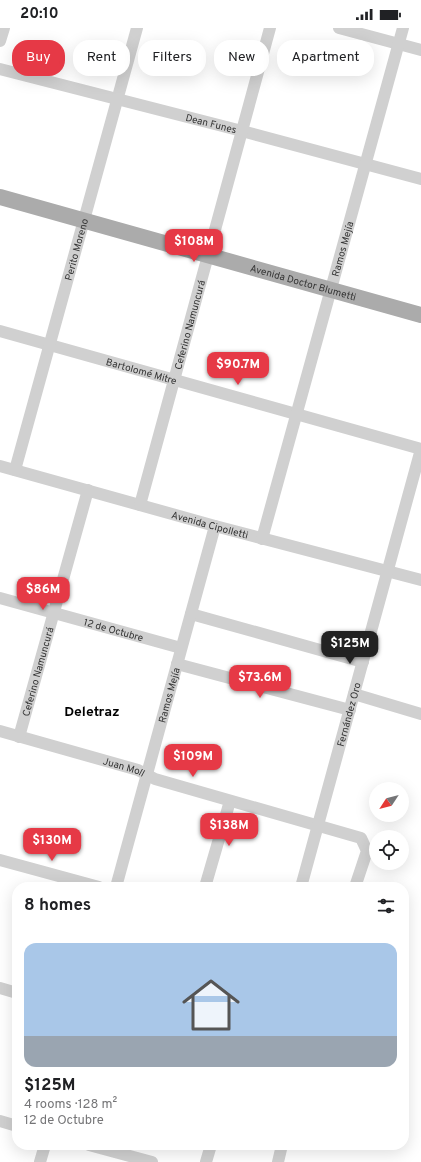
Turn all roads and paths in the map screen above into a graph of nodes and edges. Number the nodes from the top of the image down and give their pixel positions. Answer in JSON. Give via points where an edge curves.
{"nodes":[{"id":1,"x":4,"y":28,"type":"edge"},
{"id":2,"x":137,"y":28,"type":"edge"},
{"id":3,"x":270,"y":28,"type":"edge"},
{"id":4,"x":339,"y":28,"type":"edge"},
{"id":5,"x":404,"y":28,"type":"edge"},
{"id":6,"x":0,"y":41,"type":"edge"},
{"id":7,"x":399,"y":44,"type":"junction"},
{"id":8,"x":421,"y":50,"type":"edge"},
{"id":9,"x":0,"y":69,"type":"edge"},
{"id":10,"x":118,"y":99,"type":"junction"},
{"id":11,"x":242,"y":131,"type":"junction"},
{"id":12,"x":366,"y":165,"type":"junction"},
{"id":13,"x":421,"y":179,"type":"edge"},
{"id":14,"x":0,"y":197,"type":"edge"},
{"id":15,"x":84,"y":219,"type":"junction"},
{"id":16,"x":208,"y":254,"type":"junction"},
{"id":17,"x":332,"y":290,"type":"junction"},
{"id":18,"x":421,"y":315,"type":"edge"},
{"id":19,"x":0,"y":332,"type":"edge"},
{"id":20,"x":49,"y":345,"type":"junction"},
{"id":21,"x":174,"y":380,"type":"junction"},
{"id":22,"x":297,"y":414,"type":"junction"},
{"id":23,"x":421,"y":449,"type":"edge"},
{"id":24,"x":0,"y":466,"type":"edge"},
{"id":25,"x":15,"y":470,"type":"junction"},
{"id":26,"x":88,"y":490,"type":"junction"},
{"id":27,"x":140,"y":505,"type":"junction"},
{"id":28,"x":214,"y":526,"type":"junction"},
{"id":29,"x":262,"y":539,"type":"junction"},
{"id":30,"x":388,"y":572,"type":"junction"},
{"id":31,"x":421,"y":580,"type":"edge"},
{"id":32,"x":0,"y":598,"type":"edge"},
{"id":33,"x":55,"y":613,"type":"junction"},
{"id":34,"x":191,"y":614,"type":"junction"},
{"id":35,"x":181,"y":648,"type":"junction"},
{"id":36,"x":363,"y":662,"type":"junction"},
{"id":37,"x":177,"y":664,"type":"junction"},
{"id":38,"x":354,"y":694,"type":"junction"},
{"id":39,"x":350,"y":710,"type":"junction"},
{"id":40,"x":421,"y":714,"type":"edge"},
{"id":41,"x":0,"y":731,"type":"edge"},
{"id":42,"x":19,"y":737,"type":"junction"},
{"id":43,"x":148,"y":775,"type":"junction"},
{"id":44,"x":230,"y":801,"type":"junction"},
{"id":45,"x":318,"y":825,"type":"junction"},
{"id":46,"x":0,"y":860,"type":"edge"},
{"id":47,"x":81,"y":882,"type":"edge"},
{"id":48,"x":117,"y":882,"type":"edge"},
{"id":49,"x":206,"y":882,"type":"edge"},
{"id":50,"x":302,"y":882,"type":"edge"},
{"id":51,"x":358,"y":882,"type":"edge"},
{"id":52,"x":0,"y":988,"type":"edge"},
{"id":53,"x":12,"y":992,"type":"edge"},
{"id":54,"x":0,"y":1121,"type":"edge"},
{"id":55,"x":12,"y":1125,"type":"edge"},
{"id":56,"x":44,"y":1150,"type":"edge"},
{"id":57,"x":111,"y":1150,"type":"edge"},
{"id":58,"x":210,"y":1150,"type":"edge"},
{"id":59,"x":281,"y":1150,"type":"edge"},
{"id":60,"x":129,"y":1154,"type":"edge"},
{"id":61,"x":40,"y":1162,"type":"edge"},
{"id":62,"x":152,"y":1162,"type":"edge"},
{"id":63,"x":206,"y":1162,"type":"edge"},
{"id":64,"x":278,"y":1162,"type":"edge"}],
"edges":[{"from":1,"to":6,"type":"street"},
{"from":2,"to":10,"type":"street","name":"Perito Moreno"},
{"from":3,"to":11,"type":"street","name":"Ceferino Namuncurá"},
{"from":4,"to":7,"type":"street"},
{"from":5,"to":7,"type":"street","name":"Ramos Mejía"},
{"from":7,"to":8,"type":"street"},
{"from":7,"to":12,"type":"street","name":"Ramos Mejía"},
{"from":9,"to":10,"type":"street","name":"Dean Funes"},
{"from":10,"to":11,"type":"street","name":"Dean Funes"},
{"from":10,"to":15,"type":"street","name":"Perito Moreno"},
{"from":11,"to":12,"type":"street","name":"Dean Funes"},
{"from":11,"to":16,"type":"street","name":"Ceferino Namuncurá"},
{"from":12,"to":13,"type":"street","name":"Dean Funes"},
{"from":12,"to":17,"type":"street","name":"Ramos Mejía"},
{"from":14,"to":15,"type":"main road","name":"Avenida Doctor Blumetti"},
{"from":15,"to":16,"type":"main road","name":"Avenida Doctor Blumetti"},
{"from":15,"to":20,"type":"street","name":"Perito Moreno"},
{"from":16,"to":17,"type":"main road","name":"Avenida Doctor Blumetti"},
{"from":16,"to":21,"type":"street","name":"Ceferino Namuncurá"},
{"from":17,"to":18,"type":"main road","name":"Avenida Doctor Blumetti"},
{"from":17,"to":22,"type":"street","name":"Ramos Mejía"},
{"from":19,"to":20,"type":"street","name":"Bartolomé Mitre"},
{"from":20,"to":21,"type":"street","name":"Bartolomé Mitre"},
{"from":20,"to":25,"type":"street","name":"Perito Moreno"},
{"from":21,"to":22,"type":"street","name":"Bartolomé Mitre"},
{"from":21,"to":27,"type":"street","name":"Ceferino Namuncurá"},
{"from":22,"to":23,"type":"street","name":"Bartolomé Mitre"},
{"from":22,"to":29,"type":"street","name":"Ramos Mejía"},
{"from":23,"to":30,"type":"street","name":"Fernández Oro"},
{"from":24,"to":25,"type":"street","name":"Avenida Cipolletti"},
{"from":25,"to":26,"type":"street","name":"Avenida Cipolletti"},
{"from":26,"to":27,"type":"street","name":"Avenida Cipolletti"},
{"from":26,"to":33,"type":"street","name":"Ceferino Namuncurá"},
{"from":27,"to":28,"type":"street","name":"Avenida Cipolletti"},
{"from":28,"to":29,"type":"street","name":"Avenida Cipolletti"},
{"from":28,"to":34,"type":"street","name":"Ramos Mejía"},
{"from":29,"to":30,"type":"street","name":"Avenida Cipolletti"},
{"from":30,"to":31,"type":"street","name":"Avenida Cipolletti"},
{"from":30,"to":36,"type":"street","name":"Fernández Oro"},
{"from":32,"to":33,"type":"street","name":"12 de Octubre"},
{"from":33,"to":35,"type":"street","name":"12 de Octubre"},
{"from":33,"to":42,"type":"street","name":"Ceferino Namuncurá"},
{"from":34,"to":35,"type":"street","name":"Ramos Mejía"},
{"from":34,"to":36,"type":"street"},
{"from":35,"to":37,"type":"street","name":"Ramos Mejía"},
{"from":36,"to":38,"type":"street","name":"Fernández Oro"},
{"from":37,"to":39,"type":"street"},
{"from":37,"to":43,"type":"street","name":"Ramos Mejía"},
{"from":38,"to":39,"type":"street","name":"Fernández Oro"},
{"from":38,"to":40,"type":"street"},
{"from":39,"to":45,"type":"street","name":"Fernández Oro"},
{"from":41,"to":42,"type":"street","name":"Juan Moll"},
{"from":42,"to":43,"type":"street","name":"Juan Moll"},
{"from":43,"to":44,"type":"street","name":"Juan Moll"},
{"from":43,"to":48,"type":"street","name":"Ramos Mejía"},
{"from":44,"to":45,"type":"street","name":"Juan Moll"},
{"from":44,"to":49,"type":"street"},
{"from":45,"to":50,"type":"street","name":"Fernández Oro"},
{"from":45,"to":51,"type":"street","name":"Juan Moll","via":[[361,838],[367,851]]},
{"from":46,"to":47,"type":"street"},
{"from":52,"to":53,"type":"street"},
{"from":54,"to":55,"type":"street"},
{"from":56,"to":61,"type":"street"},
{"from":57,"to":60,"type":"street"},
{"from":58,"to":63,"type":"street"},
{"from":59,"to":64,"type":"street"},
{"from":60,"to":62,"type":"street"}]}
